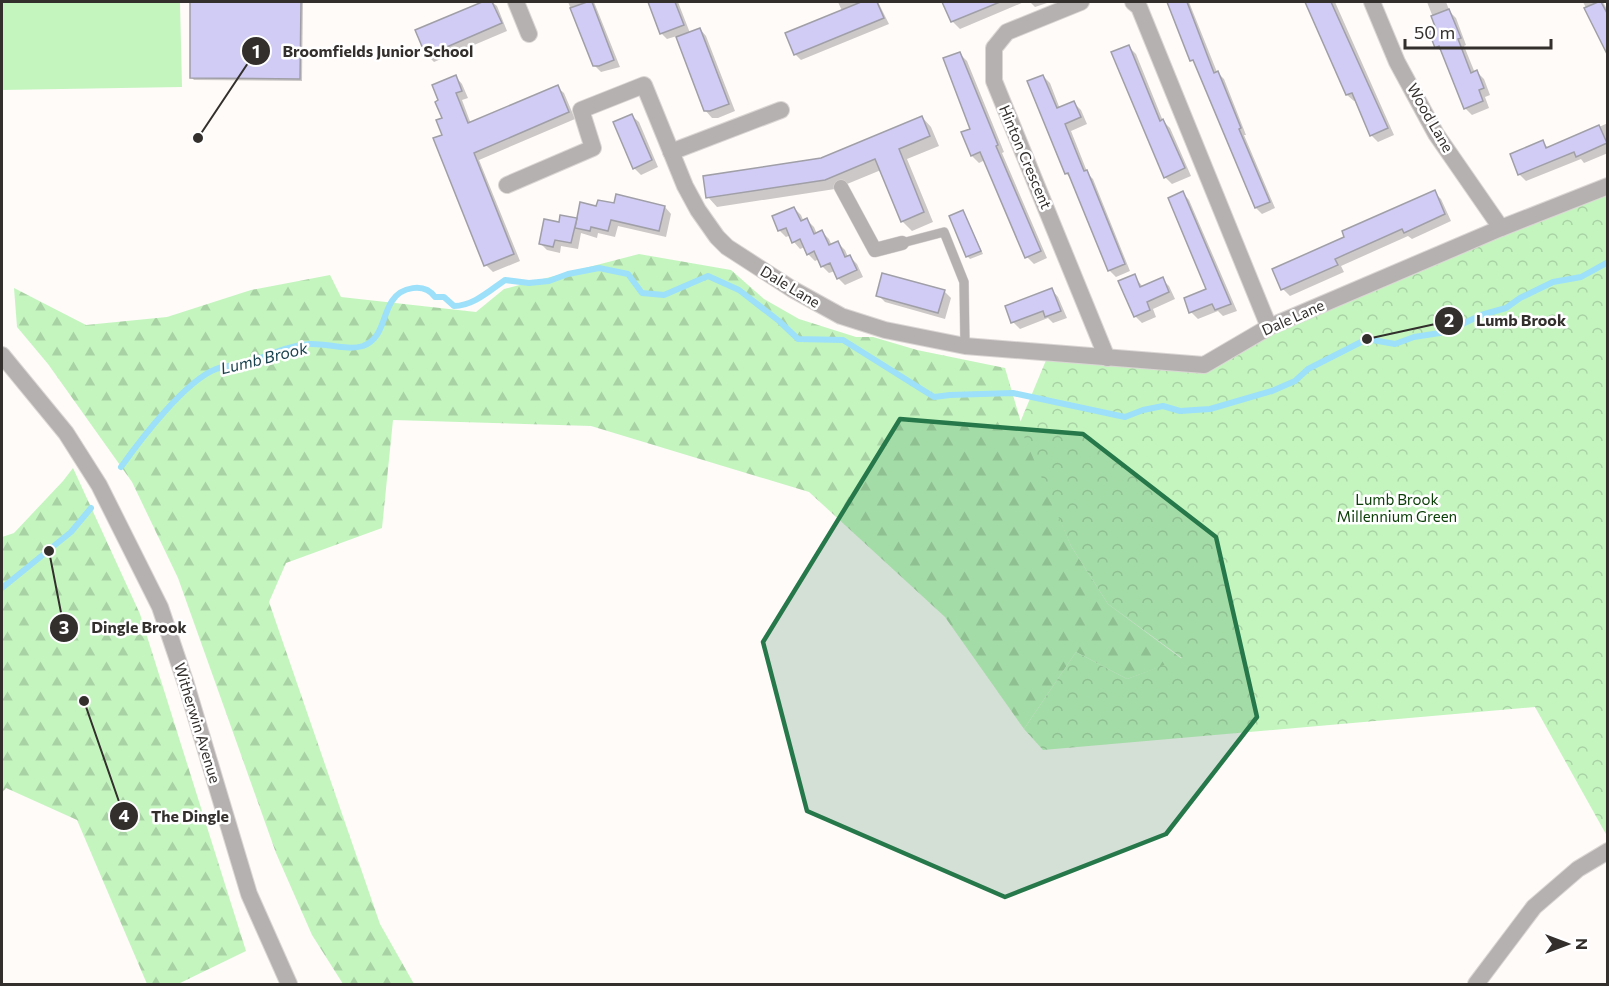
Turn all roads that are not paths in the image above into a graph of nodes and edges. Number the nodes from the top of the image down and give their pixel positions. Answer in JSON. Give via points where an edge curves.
{"nodes":[{"id":1,"x":516,"y":2,"type":"edge"},
{"id":2,"x":1081,"y":2,"type":"edge"},
{"id":3,"x":1133,"y":2,"type":"edge"},
{"id":4,"x":1372,"y":2,"type":"edge"},
{"id":5,"x":529,"y":34,"type":"dead end"},
{"id":6,"x":781,"y":110,"type":"dead end"},
{"id":7,"x":671,"y":152,"type":"junction"},
{"id":8,"x":507,"y":185,"type":"dead end"},
{"id":9,"x":841,"y":186,"type":"dead end"},
{"id":10,"x":1608,"y":186,"type":"edge"},
{"id":11,"x":1501,"y":228,"type":"junction"},
{"id":12,"x":902,"y":243,"type":"joint"},
{"id":13,"x":1269,"y":327,"type":"junction"},
{"id":14,"x":965,"y":346,"type":"junction"},
{"id":15,"x":2,"y":355,"type":"edge"},
{"id":16,"x":1107,"y":358,"type":"junction"},
{"id":17,"x":1608,"y":851,"type":"edge"},
{"id":18,"x":289,"y":984,"type":"edge"},
{"id":19,"x":1476,"y":984,"type":"edge"}],
"edges":[{"from":1,"to":5,"type":"street"},
{"from":2,"to":16,"type":"street","name":"Hinton Crescent","via":[[1007,32],[994,48],[994,81]]},
{"from":3,"to":13,"type":"street","via":[[1139,7]]},
{"from":4,"to":11,"type":"street","name":"Wood Lane","via":[[1397,62],[1436,134]]},
{"from":6,"to":7,"type":"street"},
{"from":7,"to":8,"type":"street","name":"Dale Lane","via":[[644,85],[581,110],[593,148]]},
{"from":7,"to":14,"type":"street","name":"Dale Lane","via":[[698,210],[717,237],[760,270],[841,316],[885,330]]},
{"from":9,"to":12,"type":"street","via":[[875,250]]},
{"from":10,"to":11,"type":"street","name":"Dale Lane"},
{"from":11,"to":13,"type":"street","name":"Dale Lane"},
{"from":12,"to":14,"type":"lane","via":[[944,232],[964,282]]},
{"from":13,"to":16,"type":"street","name":"Dale Lane","via":[[1204,365]]},
{"from":14,"to":16,"type":"street","name":"Dale Lane"},
{"from":15,"to":18,"type":"street","name":"Witherwin Avenue","via":[[66,433],[99,485],[160,607],[249,894]]},
{"from":17,"to":19,"type":"street","via":[[1578,869],[1534,908]]}]}
